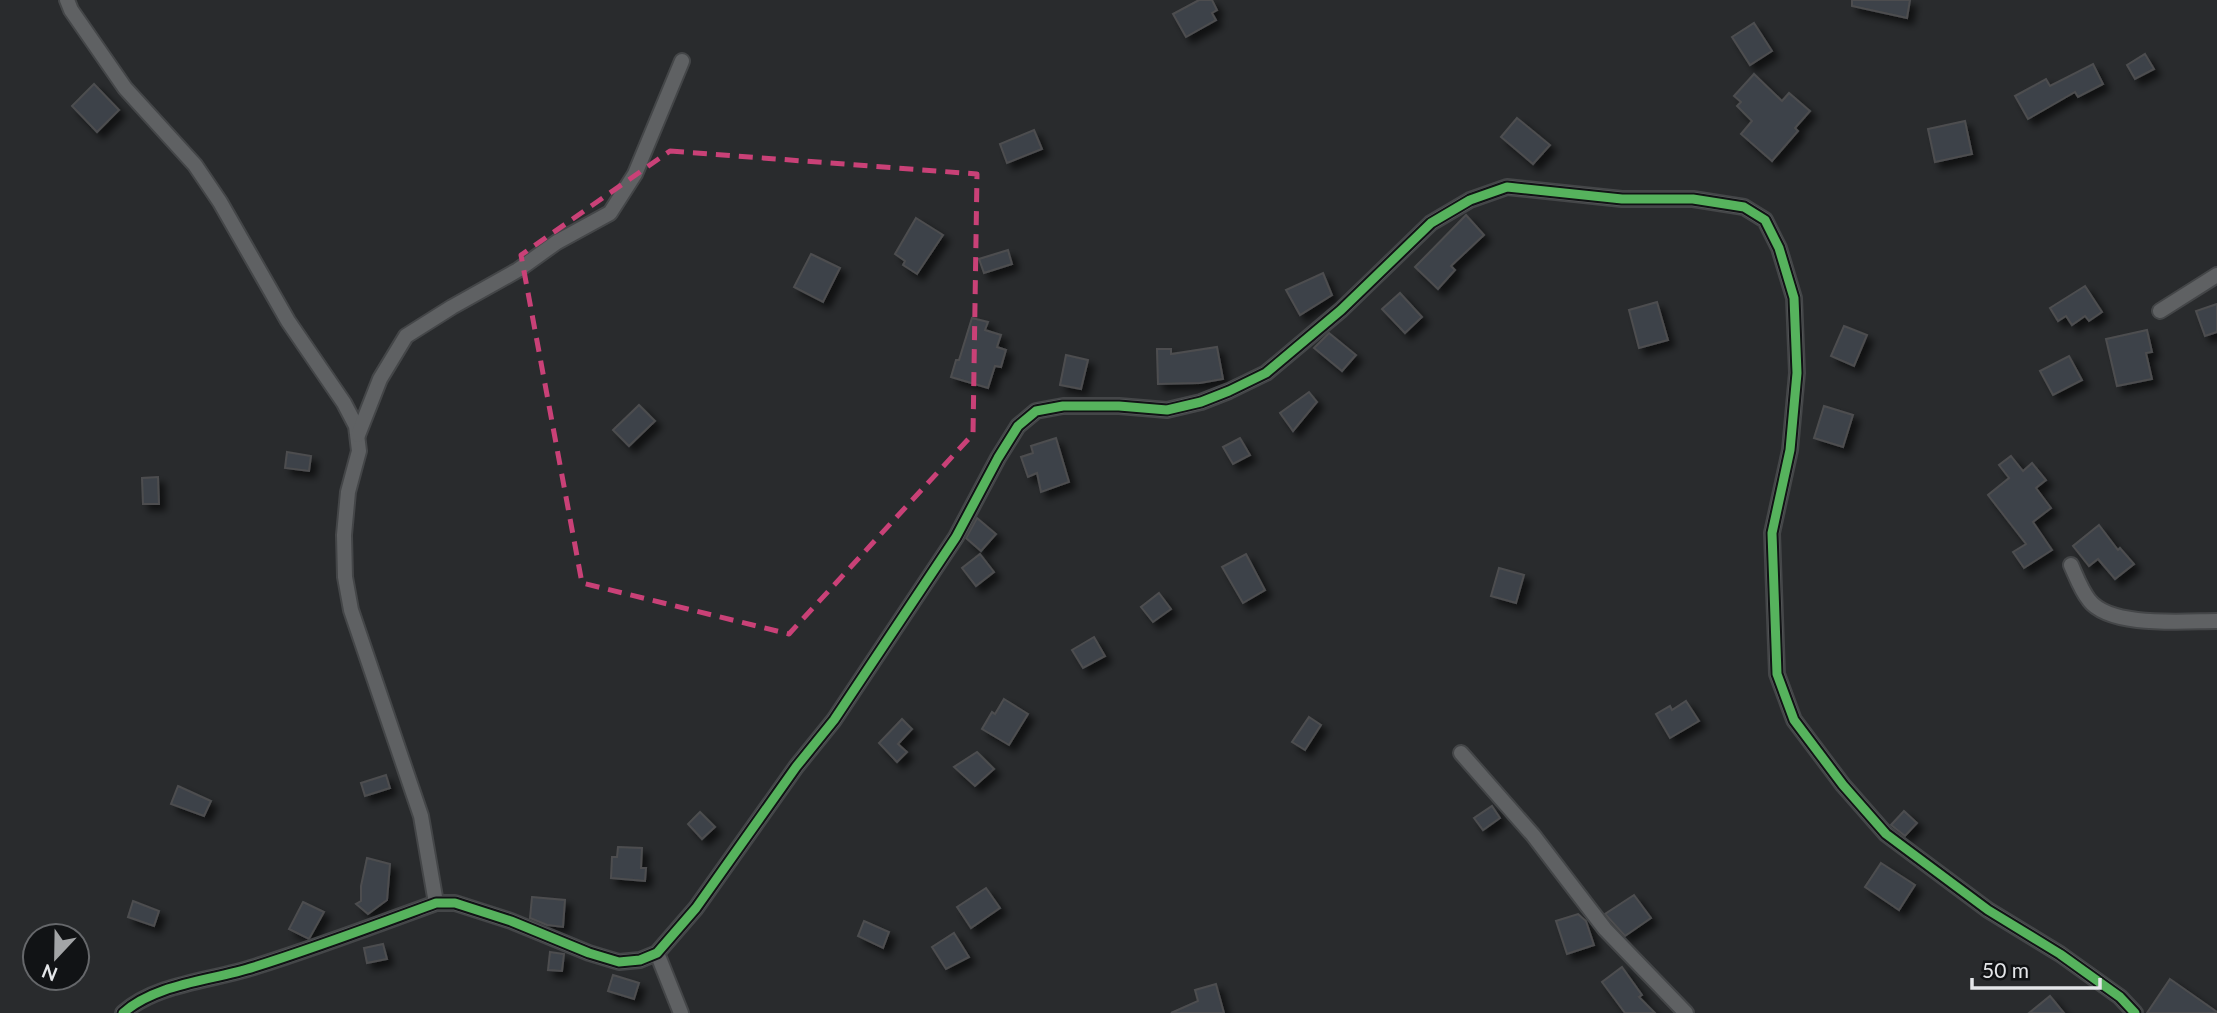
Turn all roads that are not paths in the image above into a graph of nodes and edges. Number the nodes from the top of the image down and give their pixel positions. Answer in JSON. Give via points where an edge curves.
{"nodes":[{"id":1,"x":67,"y":0,"type":"edge"},
{"id":2,"x":682,"y":61,"type":"dead end"},
{"id":3,"x":2217,"y":275,"type":"edge"},
{"id":4,"x":2160,"y":311,"type":"dead end"},
{"id":5,"x":357,"y":437,"type":"junction"},
{"id":6,"x":2071,"y":565,"type":"dead end"},
{"id":7,"x":2217,"y":621,"type":"edge"},
{"id":8,"x":1461,"y":753,"type":"dead end"},
{"id":9,"x":436,"y":903,"type":"junction"},
{"id":10,"x":657,"y":953,"type":"junction"},
{"id":11,"x":123,"y":1013,"type":"edge"},
{"id":12,"x":681,"y":1013,"type":"edge"},
{"id":13,"x":1686,"y":1013,"type":"edge"},
{"id":14,"x":2135,"y":1013,"type":"edge"}],
"edges":[{"from":1,"to":5,"type":"street","via":[[125,89],[195,165],[220,202],[288,321],[344,403]]},
{"from":2,"to":5,"type":"street","via":[[635,174],[610,213],[406,336],[380,379]]},
{"from":3,"to":4,"type":"street"},
{"from":5,"to":9,"type":"street","via":[[359,451],[348,492],[344,535],[345,577],[351,610],[421,816]]},
{"from":6,"to":7,"type":"street","via":[[2089,601],[2109,615]]},
{"from":8,"to":13,"type":"street","via":[[1605,929]]},
{"from":9,"to":10,"type":"street","via":[[455,903],[511,921],[619,962]]},
{"from":9,"to":11,"type":"street","via":[[309,950],[162,990]]},
{"from":10,"to":12,"type":"street"},
{"from":10,"to":14,"type":"street","via":[[696,908],[886,646],[956,537],[1018,426],[1036,411],[1063,406],[1167,410],[1201,402],[1266,373],[1341,310],[1430,223],[1470,200],[1507,187],[1622,199],[1693,199],[1744,207],[1765,220],[1794,298],[1797,373],[1790,450],[1772,533],[1777,674],[1794,720],[1886,834],[1988,910],[2060,954]]}]}
